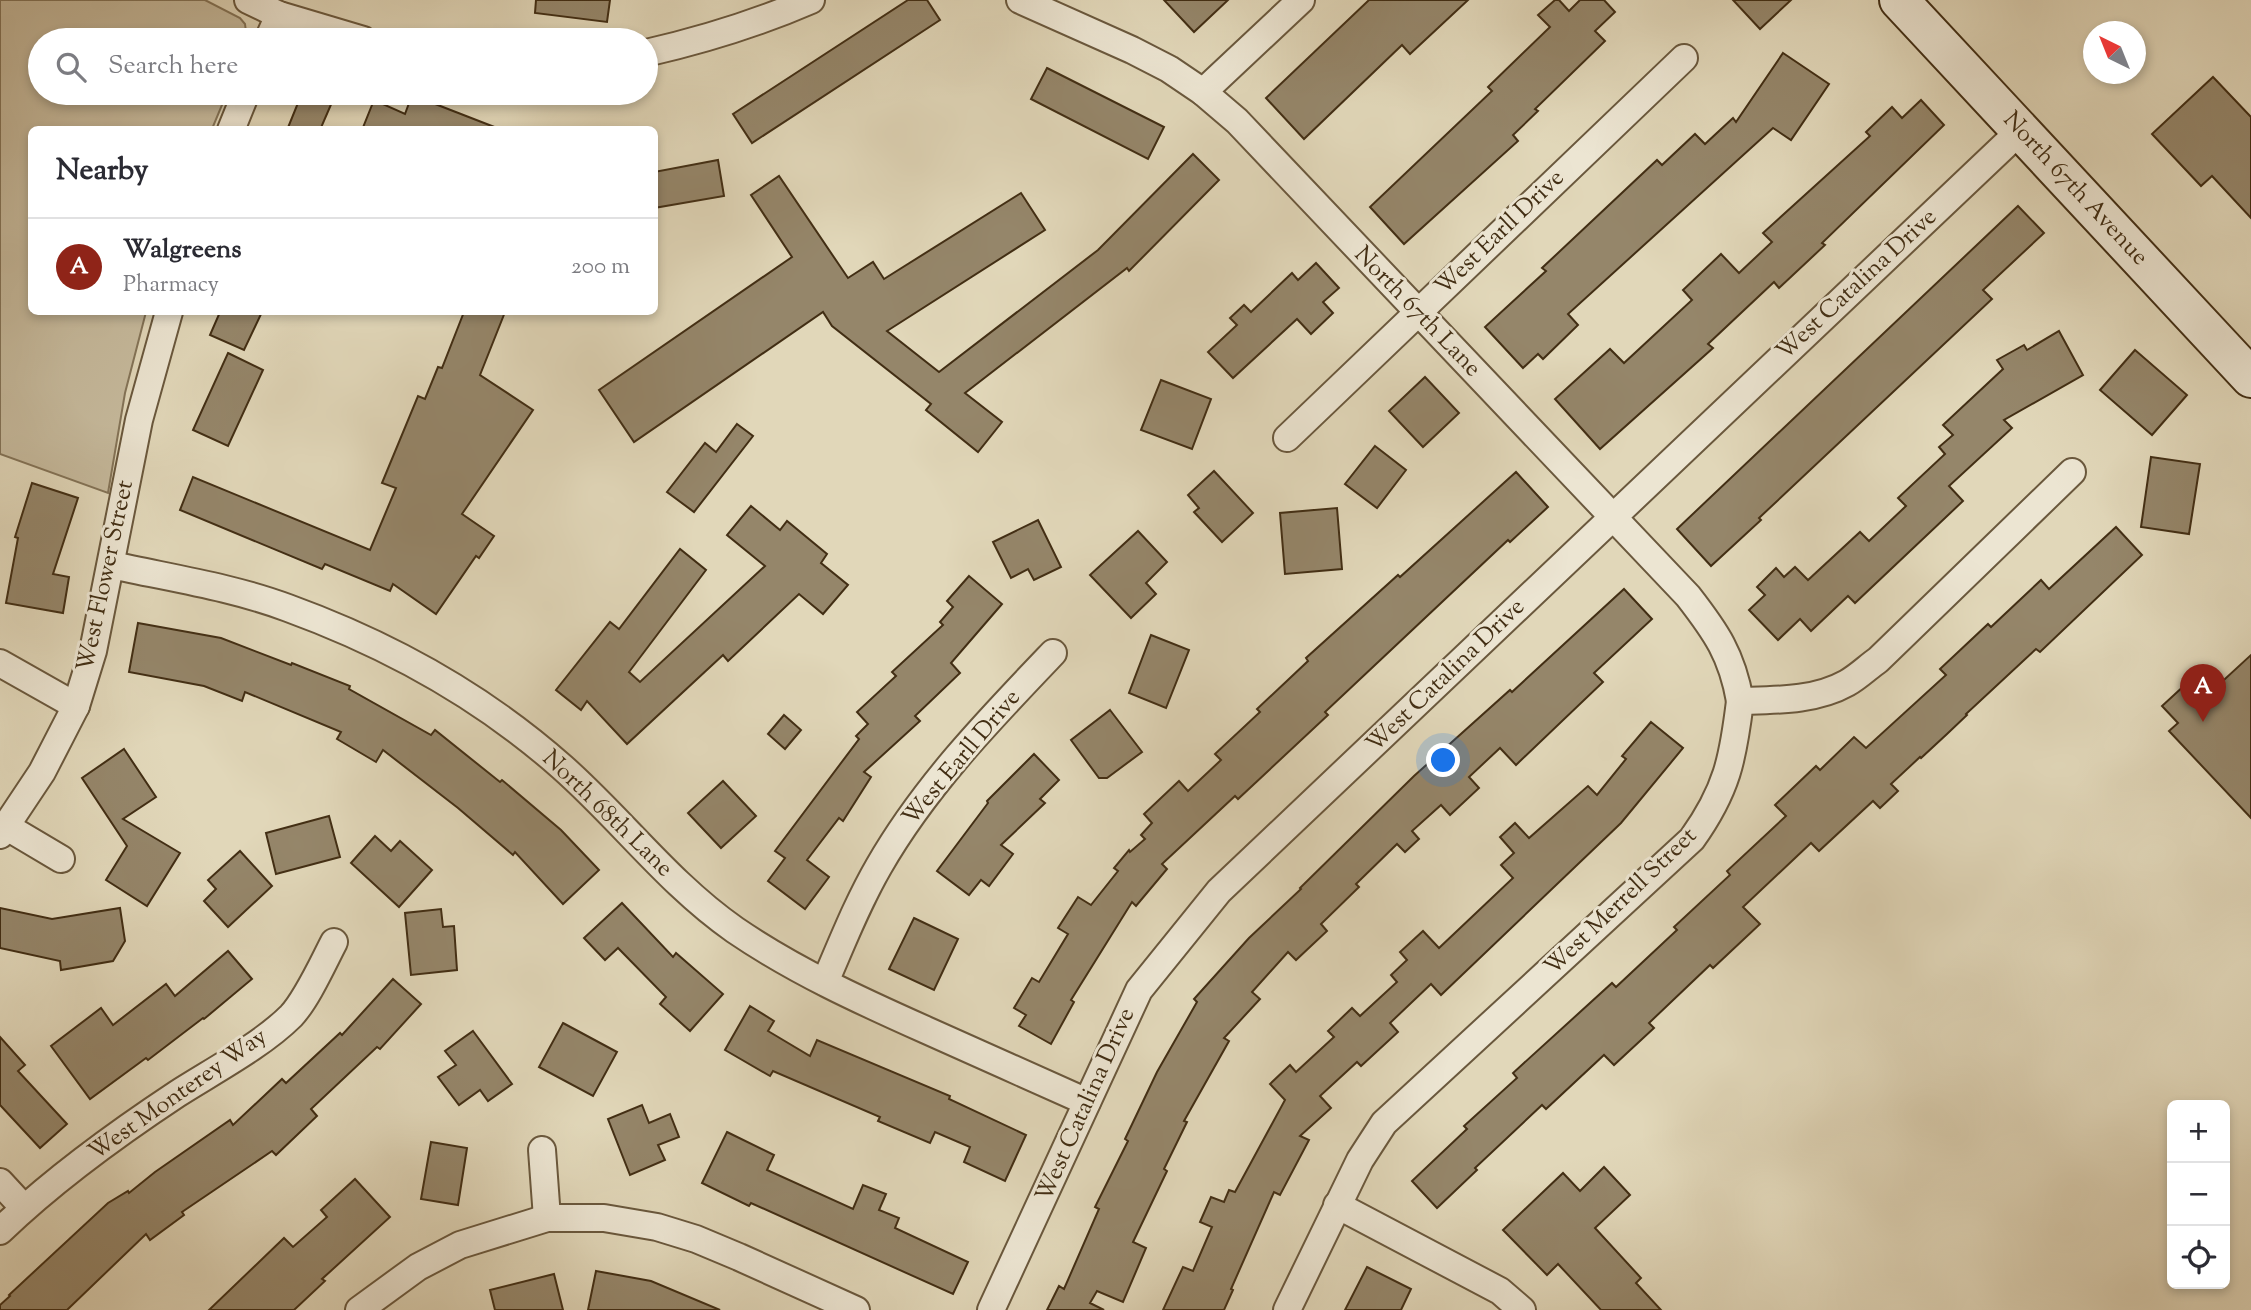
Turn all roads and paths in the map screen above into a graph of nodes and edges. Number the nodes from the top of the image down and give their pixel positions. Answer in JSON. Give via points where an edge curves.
{"nodes":[{"id":1,"x":248,"y":0,"type":"edge"},
{"id":2,"x":811,"y":0,"type":"edge"},
{"id":3,"x":1020,"y":0,"type":"edge"},
{"id":4,"x":1301,"y":0,"type":"edge"},
{"id":5,"x":1899,"y":0,"type":"edge"},
{"id":6,"x":279,"y":15,"type":"junction"},
{"id":7,"x":273,"y":28,"type":"edge"},
{"id":8,"x":323,"y":28,"type":"edge"},
{"id":9,"x":658,"y":50,"type":"edge"},
{"id":10,"x":1684,"y":58,"type":"dead end"},
{"id":11,"x":1203,"y":92,"type":"junction"},
{"id":12,"x":241,"y":105,"type":"edge"},
{"id":13,"x":233,"y":126,"type":"edge"},
{"id":14,"x":2021,"y":130,"type":"junction"},
{"id":15,"x":1417,"y":312,"type":"junction"},
{"id":16,"x":168,"y":315,"type":"edge"},
{"id":17,"x":2251,"y":378,"type":"edge"},
{"id":18,"x":1287,"y":438,"type":"dead end"},
{"id":19,"x":2072,"y":472,"type":"dead end"},
{"id":20,"x":1613,"y":517,"type":"junction"},
{"id":21,"x":112,"y":565,"type":"junction"},
{"id":22,"x":1053,"y":653,"type":"dead end"},
{"id":23,"x":0,"y":663,"type":"edge"},
{"id":24,"x":1740,"y":701,"type":"junction"},
{"id":25,"x":76,"y":706,"type":"junction"},
{"id":26,"x":3,"y":831,"type":"edge"},
{"id":27,"x":61,"y":859,"type":"dead end"},
{"id":28,"x":334,"y":942,"type":"dead end"},
{"id":29,"x":825,"y":982,"type":"junction"},
{"id":30,"x":1087,"y":1102,"type":"junction"},
{"id":31,"x":542,"y":1150,"type":"dead end"},
{"id":32,"x":0,"y":1182,"type":"edge"},
{"id":33,"x":1337,"y":1205,"type":"junction"},
{"id":34,"x":24,"y":1208,"type":"junction"},
{"id":35,"x":547,"y":1218,"type":"junction"},
{"id":36,"x":0,"y":1231,"type":"edge"},
{"id":37,"x":359,"y":1310,"type":"edge"},
{"id":38,"x":856,"y":1310,"type":"edge"},
{"id":39,"x":991,"y":1310,"type":"edge"},
{"id":40,"x":1287,"y":1310,"type":"edge"},
{"id":41,"x":1522,"y":1310,"type":"edge"}],
"edges":[{"from":1,"to":6,"type":"street"},
{"from":2,"to":9,"type":"street","via":[[768,19]]},
{"from":3,"to":11,"type":"street","name":"North 67th Lane","via":[[1132,50]]},
{"from":4,"to":11,"type":"street"},
{"from":5,"to":14,"type":"main road","name":"North 67th Avenue"},
{"from":6,"to":7,"type":"street"},
{"from":6,"to":8,"type":"street"},
{"from":10,"to":15,"type":"street","name":"West Earll Drive"},
{"from":11,"to":15,"type":"street","name":"North 67th Lane","via":[[1237,121]]},
{"from":12,"to":13,"type":"street"},
{"from":14,"to":17,"type":"main road","name":"North 67th Avenue"},
{"from":14,"to":20,"type":"street","name":"West Catalina Drive"},
{"from":15,"to":18,"type":"street","name":"West Earll Drive"},
{"from":15,"to":20,"type":"street","name":"North 67th Lane"},
{"from":16,"to":21,"type":"street","name":"West Flower Street","via":[[139,420]]},
{"from":19,"to":24,"type":"street","via":[[1878,660],[1847,683],[1787,699]]},
{"from":20,"to":24,"type":"street","name":"North 67th Lane","via":[[1712,627],[1735,674]]},
{"from":20,"to":30,"type":"street","name":"West Catalina Drive","via":[[1219,891],[1139,990]]},
{"from":21,"to":25,"type":"street","name":"West Flower Street"},
{"from":21,"to":29,"type":"street","name":"North 68th Lane","via":[[287,607],[380,647],[466,694],[561,766],[706,909]]},
{"from":22,"to":29,"type":"street","name":"West Earll Drive","via":[[920,803],[862,897]]},
{"from":23,"to":25,"type":"street"},
{"from":24,"to":33,"type":"street","name":"West Merrell Street","via":[[1723,787],[1692,839],[1384,1123]]},
{"from":25,"to":26,"type":"street","name":"West Flower Street","via":[[42,772]]},
{"from":26,"to":27,"type":"street","name":"West Flower Street"},
{"from":28,"to":34,"type":"street","name":"West Monterey Way","via":[[292,1014],[262,1039],[134,1123]]},
{"from":29,"to":30,"type":"street","name":"North 68th Lane"},
{"from":30,"to":39,"type":"street","name":"West Catalina Drive"},
{"from":31,"to":35,"type":"street"},
{"from":32,"to":34,"type":"street"},
{"from":33,"to":40,"type":"street","name":"West Merrell Street"},
{"from":33,"to":41,"type":"street","via":[[1500,1291]]},
{"from":34,"to":36,"type":"street","name":"West Monterey Way"},
{"from":35,"to":37,"type":"street","via":[[460,1245],[418,1266]]},
{"from":35,"to":38,"type":"street","via":[[604,1218],[657,1227],[696,1239]]}]}
